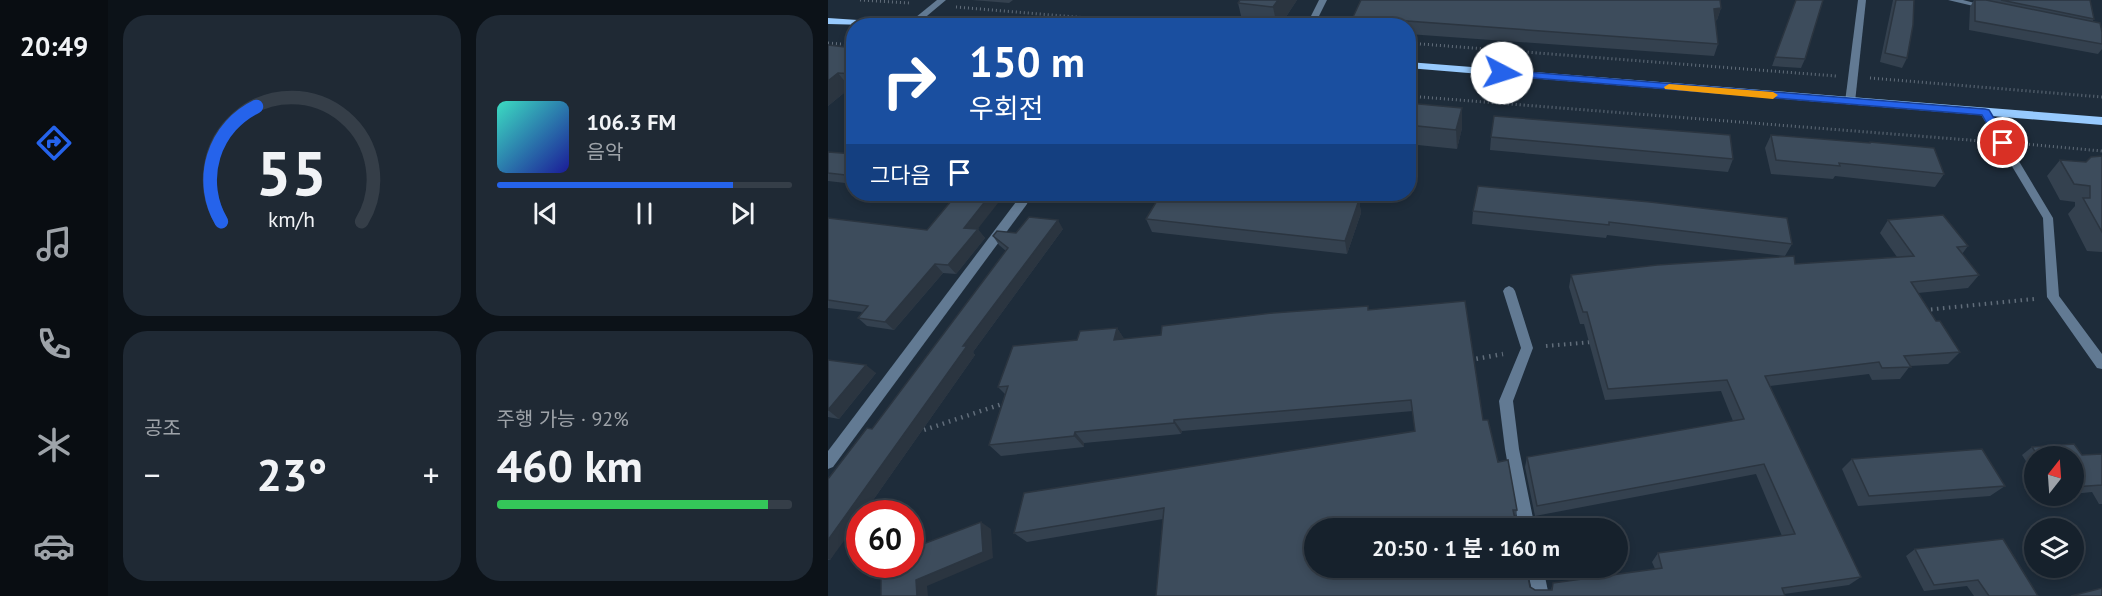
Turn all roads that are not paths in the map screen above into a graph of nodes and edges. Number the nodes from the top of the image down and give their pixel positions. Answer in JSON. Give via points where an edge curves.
{"nodes":[{"id":1,"x":1323,"y":0,"type":"edge"},
{"id":2,"x":1862,"y":0,"type":"edge"},
{"id":3,"x":1952,"y":0,"type":"edge"},
{"id":4,"x":939,"y":2,"type":"edge"},
{"id":5,"x":1998,"y":9,"type":"edge"},
{"id":6,"x":919,"y":18,"type":"edge"},
{"id":7,"x":1314,"y":18,"type":"edge"},
{"id":8,"x":828,"y":21,"type":"edge"},
{"id":9,"x":846,"y":22,"type":"edge"},
{"id":10,"x":1416,"y":66,"type":"edge"},
{"id":11,"x":1850,"y":102,"type":"junction"},
{"id":12,"x":1985,"y":112,"type":"junction"},
{"id":13,"x":2102,"y":121,"type":"edge"},
{"id":14,"x":1023,"y":201,"type":"dead end"},
{"id":15,"x":1509,"y":291,"type":"dead end"},
{"id":16,"x":2102,"y":364,"type":"edge"},
{"id":17,"x":828,"y":462,"type":"edge"},
{"id":18,"x":1525,"y":518,"type":"edge"},
{"id":19,"x":1537,"y":578,"type":"edge"},
{"id":20,"x":1540,"y":596,"type":"edge"}],
"edges":[{"from":1,"to":7,"type":"street"},
{"from":2,"to":11,"type":"street"},
{"from":3,"to":5,"type":"street"},
{"from":4,"to":6,"type":"street"},
{"from":8,"to":9,"type":"main road"},
{"from":10,"to":11,"type":"main road"},
{"from":11,"to":12,"type":"main road"},
{"from":12,"to":13,"type":"main road"},
{"from":12,"to":16,"type":"street","via":[[2048,218],[2053,297]]},
{"from":14,"to":17,"type":"street"},
{"from":15,"to":18,"type":"street","via":[[1527,348],[1506,401]]},
{"from":19,"to":20,"type":"street"}]}
